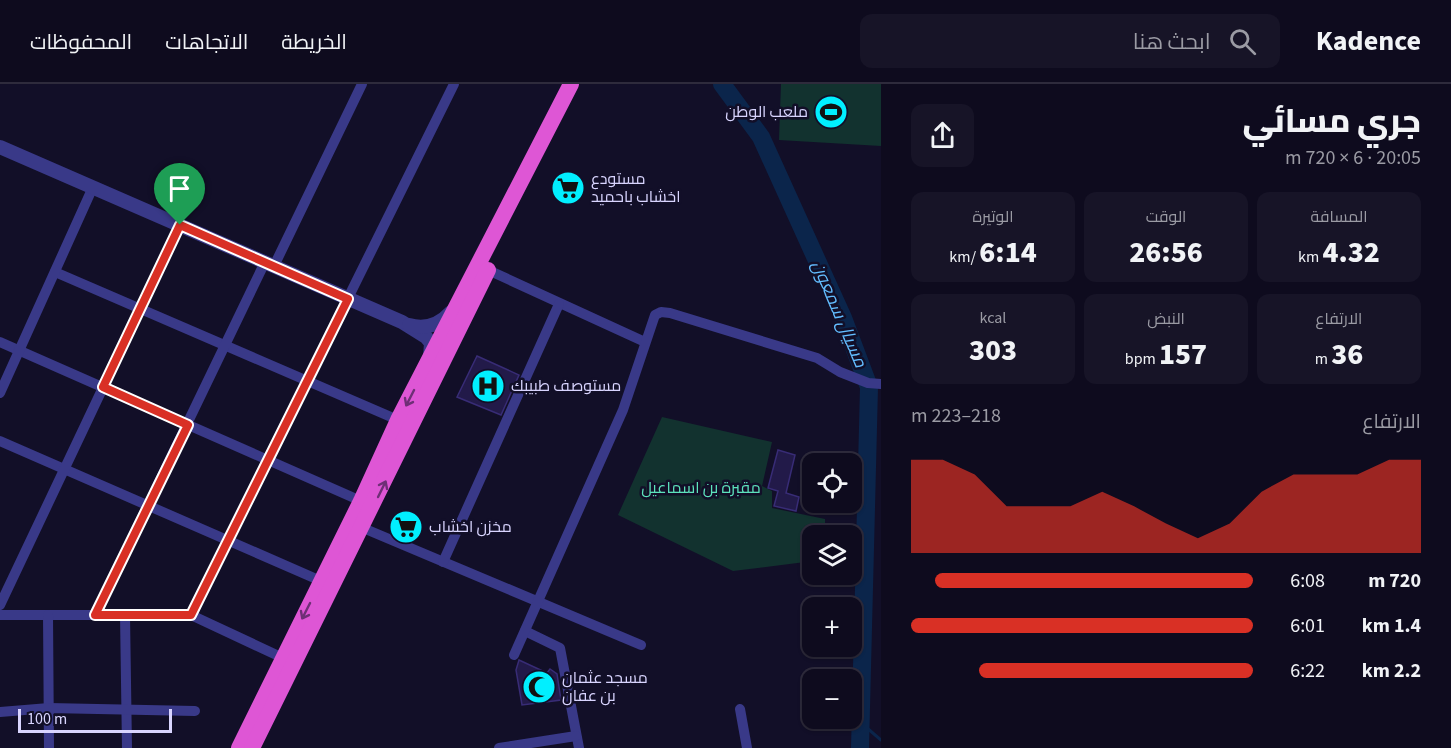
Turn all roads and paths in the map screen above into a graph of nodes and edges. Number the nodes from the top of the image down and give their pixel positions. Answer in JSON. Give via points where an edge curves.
{"nodes":[{"id":1,"x":362,"y":84,"type":"edge"},
{"id":2,"x":454,"y":84,"type":"edge"},
{"id":3,"x":571,"y":84,"type":"edge"},
{"id":4,"x":580,"y":84,"type":"edge"},
{"id":5,"x":0,"y":147,"type":"edge"},
{"id":6,"x":93,"y":187,"type":"junction"},
{"id":7,"x":180,"y":225,"type":"junction"},
{"id":8,"x":269,"y":264,"type":"junction"},
{"id":9,"x":488,"y":270,"type":"junction"},
{"id":10,"x":55,"y":272,"type":"junction"},
{"id":11,"x":348,"y":299,"type":"junction"},
{"id":12,"x":559,"y":304,"type":"junction"},
{"id":13,"x":457,"y":306,"type":"junction"},
{"id":14,"x":140,"y":309,"type":"junction"},
{"id":15,"x":402,"y":322,"type":"junction"},
{"id":16,"x":0,"y":342,"type":"edge"},
{"id":17,"x":645,"y":342,"type":"junction"},
{"id":18,"x":225,"y":346,"type":"junction"},
{"id":19,"x":20,"y":351,"type":"junction"},
{"id":20,"x":430,"y":358,"type":"junction"},
{"id":21,"x":307,"y":382,"type":"junction"},
{"id":22,"x":881,"y":384,"type":"edge"},
{"id":23,"x":103,"y":387,"type":"junction"},
{"id":24,"x":0,"y":393,"type":"edge"},
{"id":25,"x":398,"y":420,"type":"junction"},
{"id":26,"x":188,"y":425,"type":"junction"},
{"id":27,"x":0,"y":441,"type":"edge"},
{"id":28,"x":268,"y":460,"type":"junction"},
{"id":29,"x":64,"y":469,"type":"junction"},
{"id":30,"x":361,"y":501,"type":"junction"},
{"id":31,"x":148,"y":506,"type":"junction"},
{"id":32,"x":363,"y":528,"type":"junction"},
{"id":33,"x":229,"y":540,"type":"junction"},
{"id":34,"x":443,"y":562,"type":"junction"},
{"id":35,"x":327,"y":583,"type":"junction"},
{"id":36,"x":538,"y":602,"type":"junction"},
{"id":37,"x":0,"y":605,"type":"edge"},
{"id":38,"x":0,"y":615,"type":"edge"},
{"id":39,"x":48,"y":615,"type":"junction"},
{"id":40,"x":95,"y":615,"type":"junction"},
{"id":41,"x":125,"y":615,"type":"junction"},
{"id":42,"x":191,"y":615,"type":"junction"},
{"id":43,"x":525,"y":631,"type":"junction"},
{"id":44,"x":641,"y":645,"type":"dead end"},
{"id":45,"x":514,"y":655,"type":"dead end"},
{"id":46,"x":283,"y":658,"type":"junction"},
{"id":47,"x":49,"y":708,"type":"junction"},
{"id":48,"x":127,"y":709,"type":"junction"},
{"id":49,"x":740,"y":709,"type":"dead end"},
{"id":50,"x":195,"y":711,"type":"dead end"},
{"id":51,"x":0,"y":712,"type":"edge"},
{"id":52,"x":576,"y":736,"type":"junction"},
{"id":53,"x":50,"y":748,"type":"edge"},
{"id":54,"x":127,"y":748,"type":"edge"},
{"id":55,"x":239,"y":748,"type":"edge"},
{"id":56,"x":252,"y":748,"type":"edge"},
{"id":57,"x":499,"y":748,"type":"edge"},
{"id":58,"x":579,"y":748,"type":"edge"},
{"id":59,"x":747,"y":748,"type":"edge"}],
"edges":[{"from":1,"to":8,"type":"street"},
{"from":2,"to":11,"type":"street"},
{"from":3,"to":13,"type":"highway"},
{"from":4,"to":9,"type":"highway"},
{"from":5,"to":6,"type":"street"},
{"from":6,"to":7,"type":"street"},
{"from":6,"to":10,"type":"street"},
{"from":7,"to":8,"type":"street"},
{"from":7,"to":14,"type":"street"},
{"from":8,"to":11,"type":"street"},
{"from":8,"to":18,"type":"street"},
{"from":9,"to":12,"type":"street"},
{"from":32,"to":9,"type":"highway","one_way":true},
{"from":10,"to":14,"type":"street"},
{"from":10,"to":19,"type":"street"},
{"from":11,"to":15,"type":"street"},
{"from":11,"to":21,"type":"street"},
{"from":12,"to":17,"type":"street"},
{"from":12,"to":34,"type":"street"},
{"from":13,"to":15,"type":"street","via":[[441,322],[415,326]]},
{"from":13,"to":20,"type":"highway"},
{"from":14,"to":18,"type":"street"},
{"from":14,"to":23,"type":"street"},
{"from":15,"to":20,"type":"street","via":[[431,343]]},
{"from":16,"to":19,"type":"street"},
{"from":17,"to":22,"type":"street","via":[[652,318],[666,312],[817,358],[840,372]]},
{"from":17,"to":36,"type":"street","via":[[623,410]]},
{"from":18,"to":21,"type":"street"},
{"from":18,"to":26,"type":"street"},
{"from":19,"to":23,"type":"street"},
{"from":19,"to":24,"type":"street"},
{"from":20,"to":25,"type":"highway","one_way":true},
{"from":21,"to":25,"type":"street"},
{"from":21,"to":28,"type":"street"},
{"from":23,"to":26,"type":"street"},
{"from":23,"to":29,"type":"street"},
{"from":25,"to":30,"type":"highway"},
{"from":26,"to":28,"type":"street"},
{"from":26,"to":31,"type":"street"},
{"from":27,"to":29,"type":"street"},
{"from":28,"to":30,"type":"street"},
{"from":28,"to":33,"type":"street"},
{"from":29,"to":31,"type":"street"},
{"from":29,"to":37,"type":"street"},
{"from":30,"to":35,"type":"highway"},
{"from":31,"to":33,"type":"street"},
{"from":31,"to":40,"type":"street"},
{"from":32,"to":34,"type":"street"},
{"from":32,"to":35,"type":"highway"},
{"from":33,"to":35,"type":"street"},
{"from":33,"to":42,"type":"street"},
{"from":34,"to":36,"type":"street"},
{"from":35,"to":46,"type":"highway","one_way":true},
{"from":35,"to":56,"type":"highway"},
{"from":36,"to":43,"type":"street"},
{"from":36,"to":44,"type":"street"},
{"from":38,"to":39,"type":"street"},
{"from":39,"to":40,"type":"street"},
{"from":39,"to":47,"type":"street"},
{"from":40,"to":41,"type":"street"},
{"from":41,"to":42,"type":"street"},
{"from":41,"to":48,"type":"street"},
{"from":42,"to":46,"type":"street"},
{"from":43,"to":45,"type":"street"},
{"from":43,"to":52,"type":"street","via":[[560,648]]},
{"from":46,"to":55,"type":"highway"},
{"from":47,"to":48,"type":"street"},
{"from":47,"to":51,"type":"street"},
{"from":47,"to":53,"type":"street"},
{"from":48,"to":50,"type":"street"},
{"from":48,"to":54,"type":"street"},
{"from":49,"to":59,"type":"street"},
{"from":52,"to":57,"type":"street"},
{"from":52,"to":58,"type":"street"}]}
